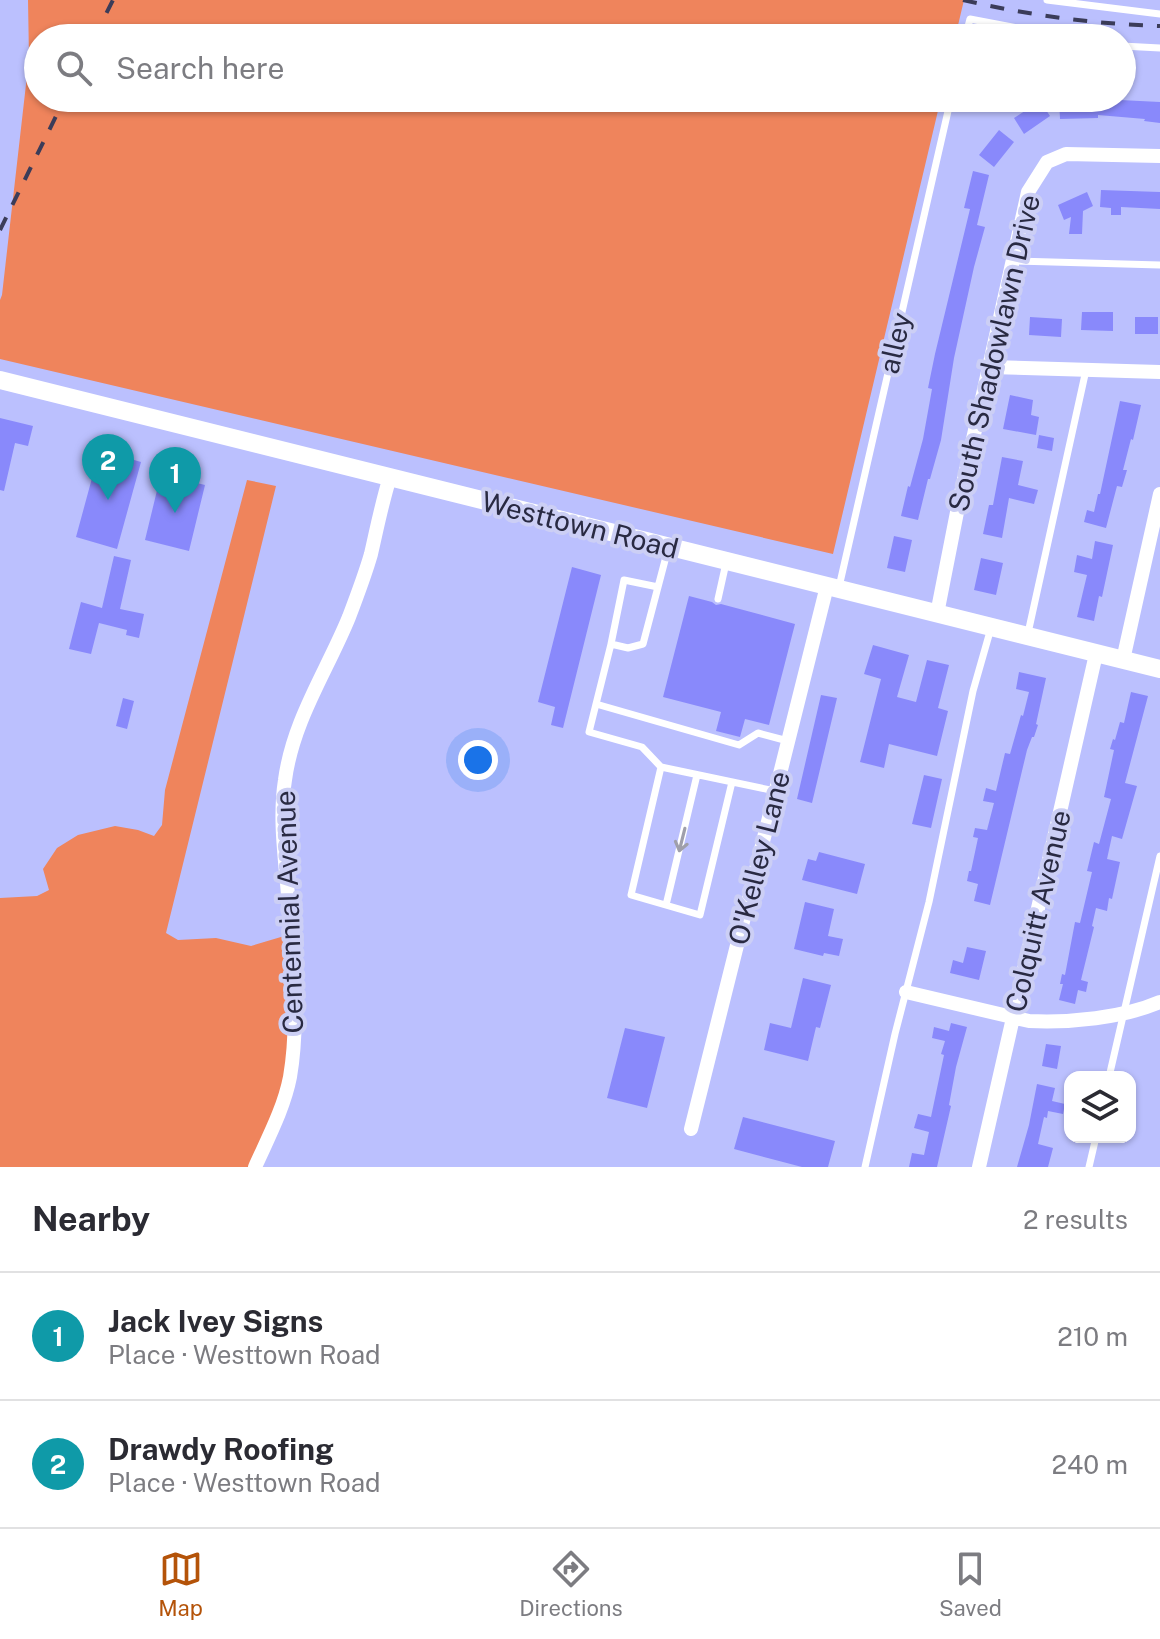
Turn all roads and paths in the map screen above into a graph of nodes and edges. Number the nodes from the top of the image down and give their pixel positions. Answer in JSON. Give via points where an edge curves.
{"nodes":[{"id":1,"x":1047,"y":0,"type":"edge"},
{"id":2,"x":1160,"y":14,"type":"edge"},
{"id":3,"x":969,"y":24,"type":"edge"},
{"id":4,"x":996,"y":24,"type":"edge"},
{"id":5,"x":1136,"y":47,"type":"edge"},
{"id":6,"x":1160,"y":48,"type":"edge"},
{"id":7,"x":948,"y":112,"type":"edge"},
{"id":8,"x":1160,"y":156,"type":"edge"},
{"id":9,"x":1013,"y":261,"type":"junction"},
{"id":10,"x":1160,"y":265,"type":"edge"},
{"id":11,"x":990,"y":367,"type":"junction"},
{"id":12,"x":1086,"y":370,"type":"junction"},
{"id":13,"x":1160,"y":372,"type":"edge"},
{"id":14,"x":0,"y":380,"type":"edge"},
{"id":15,"x":390,"y":477,"type":"junction"},
{"id":16,"x":1160,"y":494,"type":"edge"},
{"id":17,"x":669,"y":547,"type":"junction"},
{"id":18,"x":727,"y":561,"type":"junction"},
{"id":19,"x":658,"y":587,"type":"junction"},
{"id":20,"x":833,"y":588,"type":"junction"},
{"id":21,"x":718,"y":599,"type":"dead end"},
{"id":22,"x":937,"y":614,"type":"junction"},
{"id":23,"x":991,"y":627,"type":"junction"},
{"id":24,"x":1027,"y":636,"type":"junction"},
{"id":25,"x":611,"y":644,"type":"junction"},
{"id":26,"x":1096,"y":654,"type":"junction"},
{"id":27,"x":1123,"y":660,"type":"junction"},
{"id":28,"x":1160,"y":669,"type":"edge"},
{"id":29,"x":596,"y":704,"type":"junction"},
{"id":30,"x":788,"y":741,"type":"junction"},
{"id":31,"x":661,"y":767,"type":"junction"},
{"id":32,"x":697,"y":775,"type":"junction"},
{"id":33,"x":732,"y":782,"type":"junction"},
{"id":34,"x":776,"y":791,"type":"junction"},
{"id":35,"x":1160,"y":856,"type":"edge"},
{"id":36,"x":666,"y":905,"type":"junction"},
{"id":37,"x":906,"y":992,"type":"junction"},
{"id":38,"x":1160,"y":1002,"type":"edge"},
{"id":39,"x":1123,"y":1013,"type":"junction"},
{"id":40,"x":1014,"y":1017,"type":"junction"},
{"id":41,"x":1110,"y":1071,"type":"edge"},
{"id":42,"x":691,"y":1129,"type":"dead end"},
{"id":43,"x":1095,"y":1143,"type":"edge"},
{"id":44,"x":255,"y":1167,"type":"edge"},
{"id":45,"x":865,"y":1167,"type":"edge"},
{"id":46,"x":979,"y":1167,"type":"edge"},
{"id":47,"x":1089,"y":1167,"type":"edge"}],
"edges":[{"from":1,"to":2,"type":"lane"},
{"from":3,"to":4,"type":"lane","via":[[970,19]]},
{"from":5,"to":6,"type":"lane"},
{"from":7,"to":20,"type":"lane","name":"alley"},
{"from":8,"to":9,"type":"street","name":"South Shadowlawn Drive","via":[[1066,154],[1047,162],[1028,192]]},
{"from":9,"to":10,"type":"lane"},
{"from":9,"to":11,"type":"street","name":"South Shadowlawn Drive"},
{"from":11,"to":12,"type":"street"},
{"from":11,"to":22,"type":"street","name":"South Shadowlawn Drive"},
{"from":12,"to":13,"type":"street"},
{"from":12,"to":24,"type":"lane"},
{"from":14,"to":15,"type":"street","name":"Westtown Road"},
{"from":15,"to":17,"type":"street","name":"Westtown Road"},
{"from":15,"to":44,"type":"street","name":"Centennial Avenue","via":[[363,579],[290,750],[283,831],[293,962],[293,1053],[283,1102]]},
{"from":16,"to":27,"type":"street"},
{"from":17,"to":18,"type":"street","name":"Westtown Road"},
{"from":17,"to":19,"type":"lane"},
{"from":18,"to":20,"type":"street","name":"Westtown Road"},
{"from":18,"to":21,"type":"lane"},
{"from":19,"to":25,"type":"lane","via":[[643,644]]},
{"from":19,"to":25,"type":"lane","via":[[624,580]]},
{"from":20,"to":22,"type":"street","name":"Westtown Road"},
{"from":20,"to":30,"type":"street","name":"O'Kelley Lane"},
{"from":22,"to":23,"type":"street","name":"Westtown Road"},
{"from":23,"to":24,"type":"street","name":"Westtown Road"},
{"from":23,"to":37,"type":"lane"},
{"from":24,"to":26,"type":"street","name":"Westtown Road"},
{"from":25,"to":29,"type":"lane"},
{"from":26,"to":27,"type":"street","name":"Westtown Road"},
{"from":26,"to":40,"type":"street","name":"Colquitt Avenue"},
{"from":27,"to":28,"type":"street","name":"Westtown Road"},
{"from":29,"to":30,"type":"lane","via":[[739,745],[758,733]]},
{"from":29,"to":31,"type":"lane","via":[[589,732],[642,747]]},
{"from":30,"to":34,"type":"street","name":"O'Kelley Lane"},
{"from":31,"to":32,"type":"lane"},
{"from":31,"to":36,"type":"lane","via":[[631,895]]},
{"from":32,"to":33,"type":"lane"},
{"from":32,"to":36,"type":"lane","one_way":true},
{"from":33,"to":34,"type":"lane"},
{"from":33,"to":36,"type":"lane","via":[[700,915]]},
{"from":34,"to":42,"type":"street","name":"O'Kelley Lane"},
{"from":35,"to":39,"type":"lane"},
{"from":37,"to":40,"type":"street"},
{"from":37,"to":45,"type":"lane"},
{"from":38,"to":39,"type":"street"},
{"from":39,"to":40,"type":"street","via":[[1044,1021]]},
{"from":39,"to":41,"type":"lane"},
{"from":40,"to":46,"type":"street","name":"Colquitt Avenue"},
{"from":43,"to":47,"type":"lane"}]}
